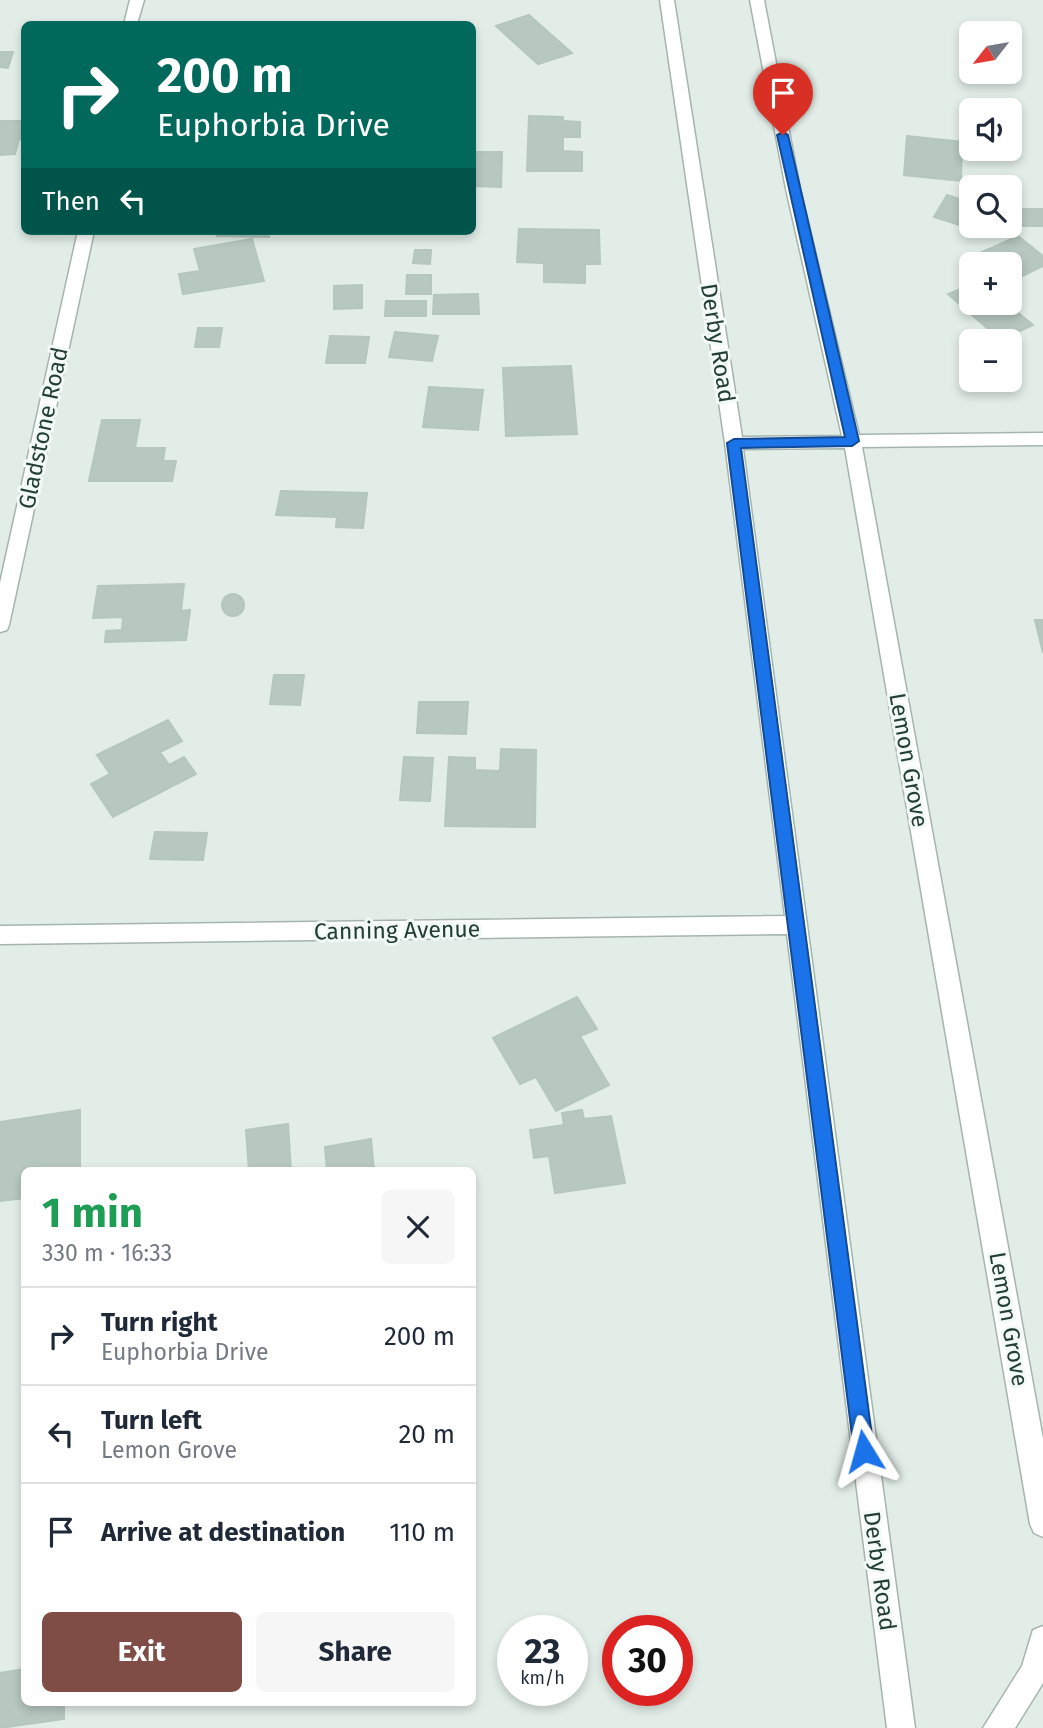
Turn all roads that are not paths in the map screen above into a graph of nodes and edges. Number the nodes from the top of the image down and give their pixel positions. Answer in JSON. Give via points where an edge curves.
{"nodes":[{"id":1,"x":137,"y":0,"type":"edge"},
{"id":2,"x":667,"y":0,"type":"edge"},
{"id":3,"x":757,"y":0,"type":"edge"},
{"id":4,"x":132,"y":21,"type":"edge"},
{"id":5,"x":85,"y":235,"type":"edge"},
{"id":6,"x":1043,"y":439,"type":"edge"},
{"id":7,"x":852,"y":441,"type":"junction"},
{"id":8,"x":734,"y":443,"type":"junction"},
{"id":9,"x":0,"y":625,"type":"edge"},
{"id":10,"x":795,"y":925,"type":"junction"},
{"id":11,"x":0,"y":935,"type":"edge"},
{"id":12,"x":1043,"y":1524,"type":"edge"},
{"id":13,"x":1043,"y":1640,"type":"edge"},
{"id":14,"x":901,"y":1728,"type":"edge"},
{"id":15,"x":997,"y":1728,"type":"edge"}],
"edges":[{"from":1,"to":4,"type":"street"},
{"from":2,"to":8,"type":"street","name":"Derby Road"},
{"from":3,"to":7,"type":"street","name":"Lemon Grove","via":[[793,189]]},
{"from":5,"to":9,"type":"street","name":"Gladstone Road"},
{"from":6,"to":7,"type":"street"},
{"from":7,"to":8,"type":"street"},
{"from":7,"to":12,"type":"street","name":"Lemon Grove"},
{"from":8,"to":10,"type":"street","name":"Derby Road"},
{"from":10,"to":11,"type":"street","name":"Canning Avenue"},
{"from":10,"to":14,"type":"street","name":"Derby Road"},
{"from":13,"to":15,"type":"street","via":[[1041,1659]]}]}
